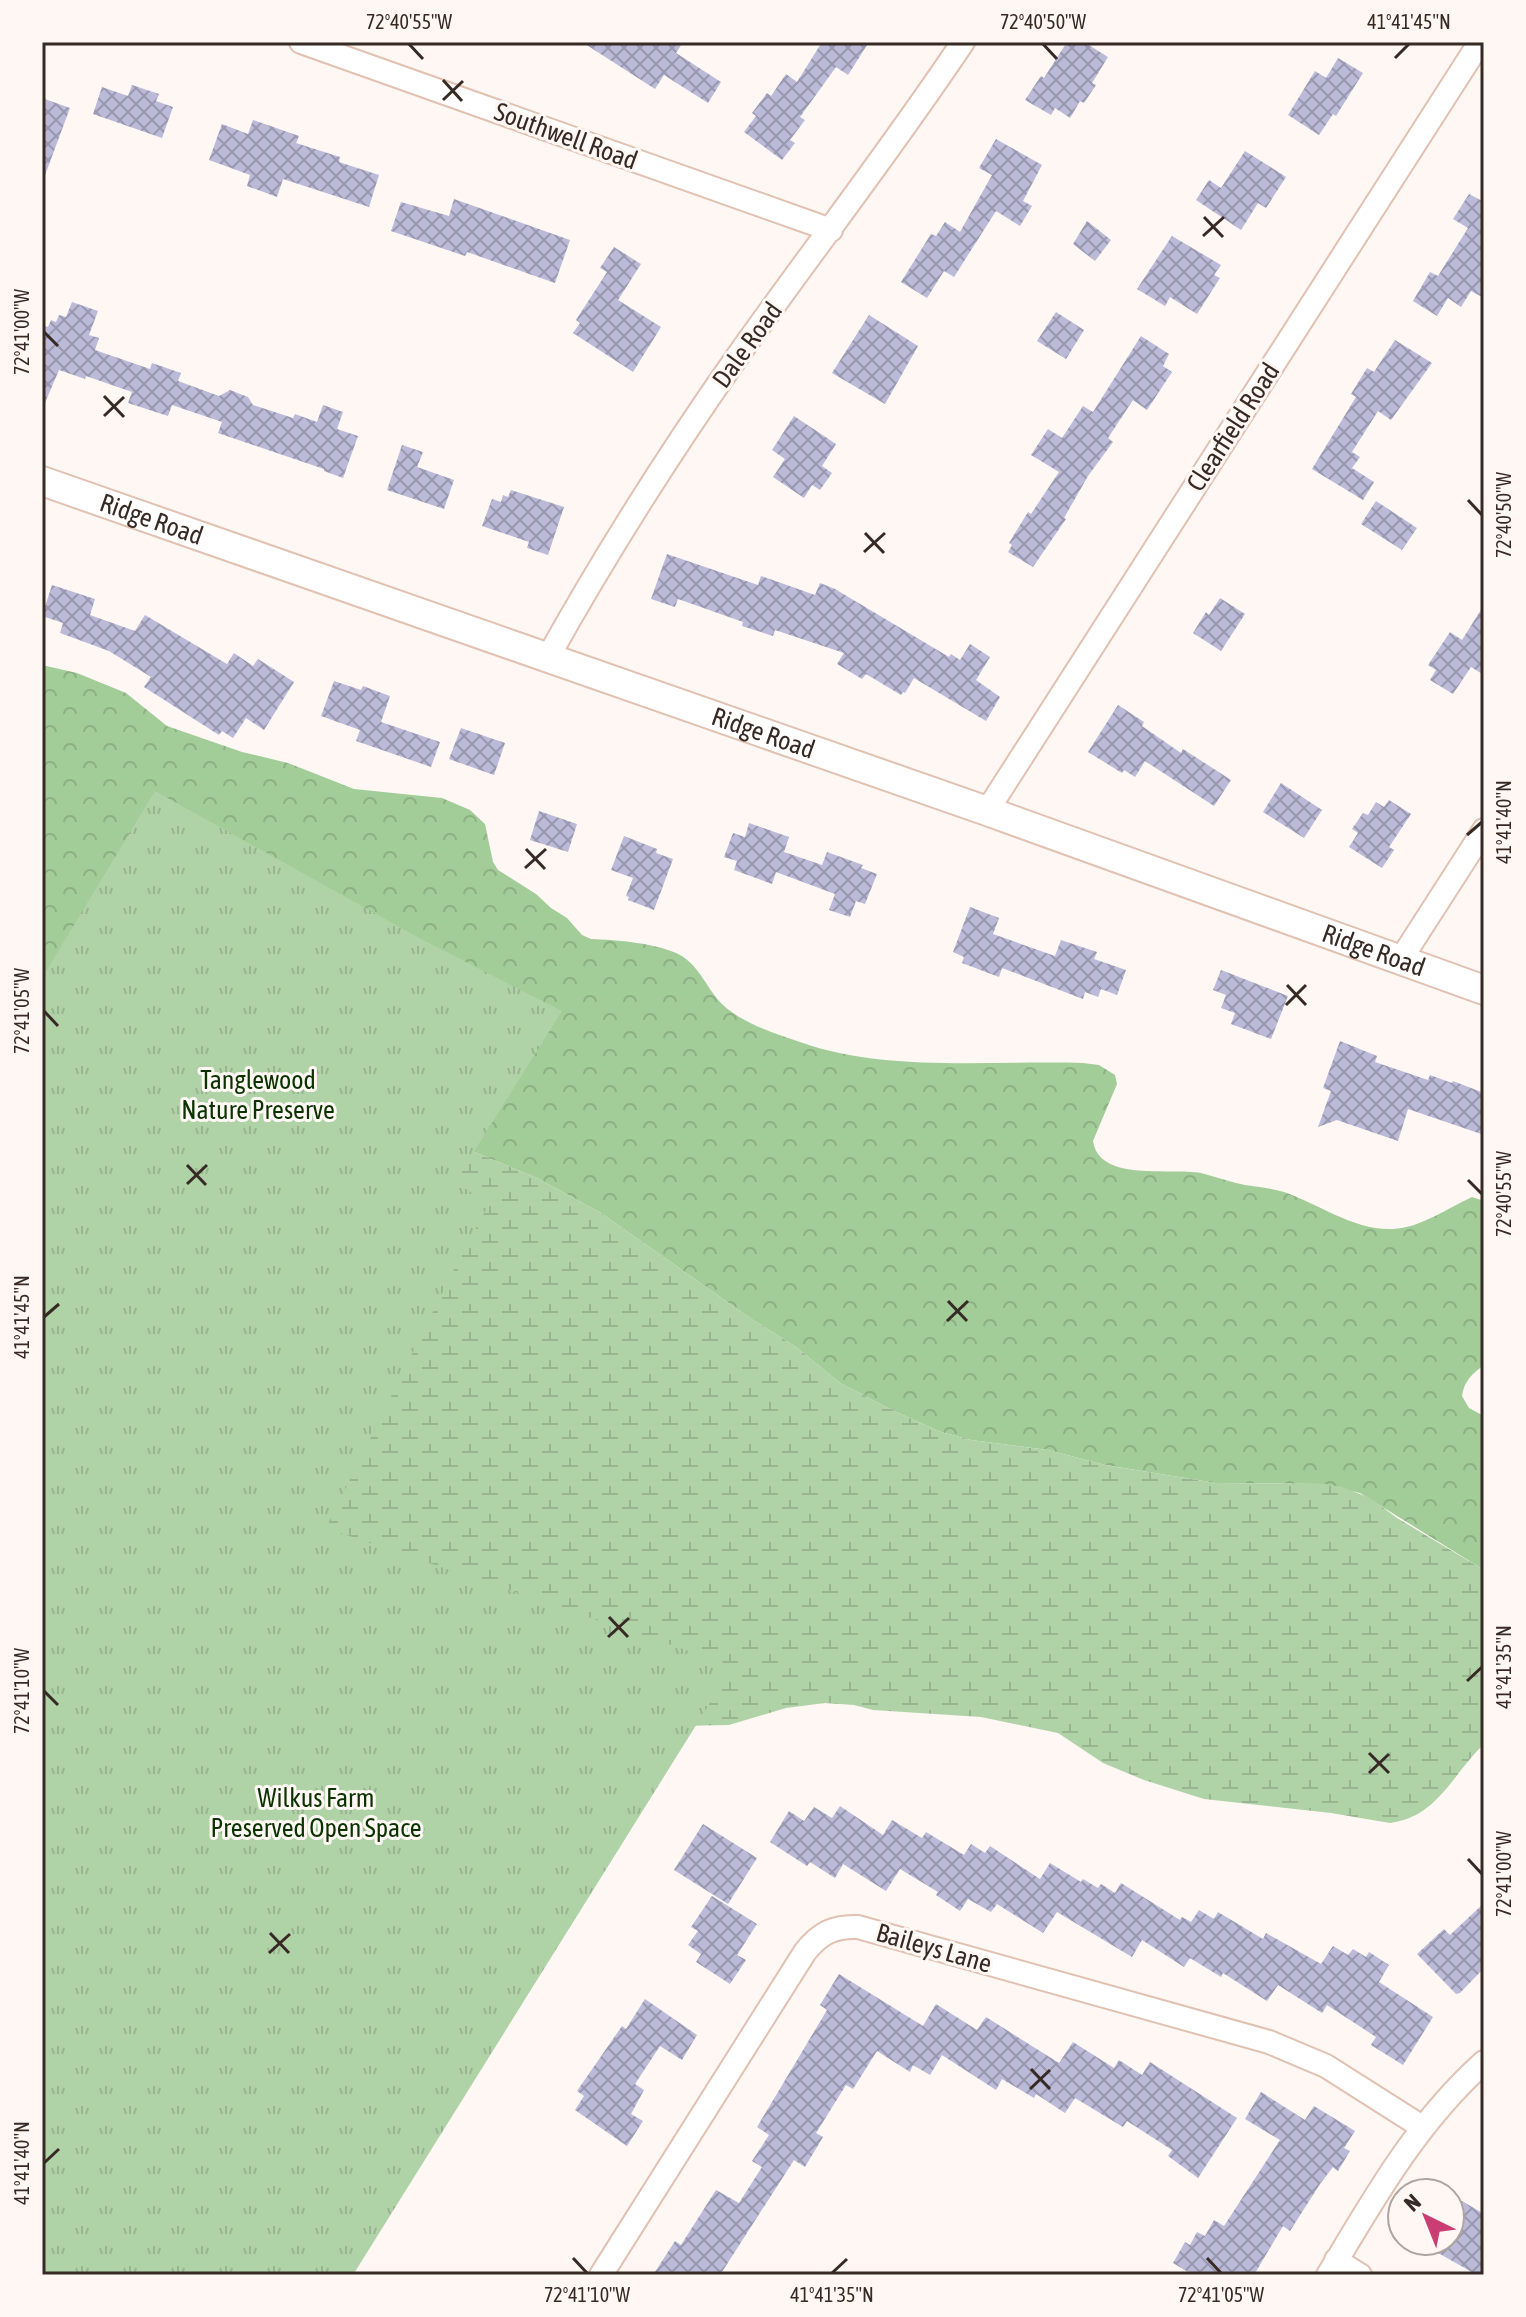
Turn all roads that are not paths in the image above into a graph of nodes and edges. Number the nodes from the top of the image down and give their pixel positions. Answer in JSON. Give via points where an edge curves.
{"nodes":[{"id":1,"x":301,"y":42,"type":"edge"},
{"id":2,"x":963,"y":42,"type":"edge"},
{"id":3,"x":1480,"y":42,"type":"edge"},
{"id":4,"x":831,"y":230,"type":"junction"},
{"id":5,"x":42,"y":481,"type":"edge"},
{"id":6,"x":547,"y":659,"type":"junction"},
{"id":7,"x":987,"y":811,"type":"junction"},
{"id":8,"x":1484,"y":830,"type":"edge"},
{"id":9,"x":1401,"y":959,"type":"junction"},
{"id":10,"x":1484,"y":990,"type":"edge"},
{"id":11,"x":1484,"y":2062,"type":"edge"},
{"id":12,"x":1422,"y":2127,"type":"junction"},
{"id":13,"x":1332,"y":2268,"type":"edge"},
{"id":14,"x":601,"y":2275,"type":"edge"},
{"id":15,"x":1360,"y":2275,"type":"edge"}],
"edges":[{"from":1,"to":4,"type":"street","name":"Southwell Road"},
{"from":2,"to":4,"type":"street","name":"Dale Road"},
{"from":3,"to":7,"type":"street","name":"Clearfield Road"},
{"from":4,"to":6,"type":"street","name":"Dale Road","via":[[668,459]]},
{"from":5,"to":6,"type":"street","name":"Ridge Road"},
{"from":6,"to":7,"type":"street","name":"Ridge Road"},
{"from":7,"to":9,"type":"street","name":"Ridge Road"},
{"from":8,"to":9,"type":"street"},
{"from":9,"to":10,"type":"street","name":"Ridge Road"},
{"from":11,"to":12,"type":"street"},
{"from":12,"to":13,"type":"street"},
{"from":12,"to":14,"type":"street","name":"Baileys Lane","via":[[1326,2066],[1269,2042],[842,1926],[827,1931],[805,1952]]},
{"from":13,"to":15,"type":"street"}]}
